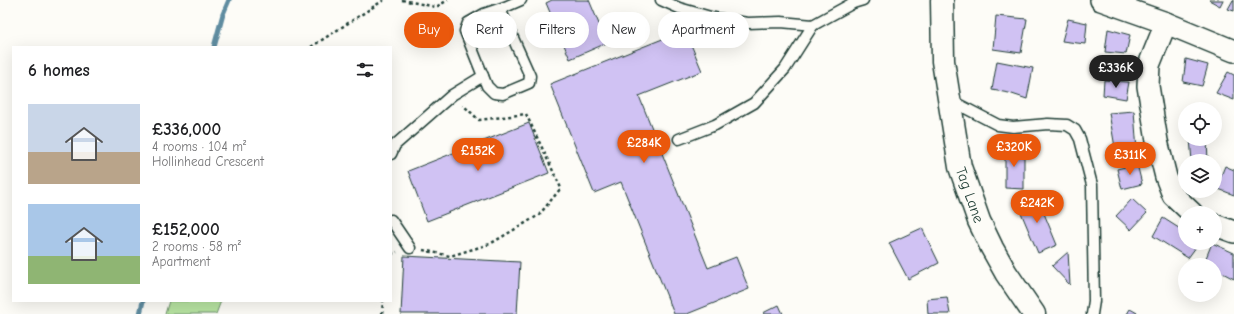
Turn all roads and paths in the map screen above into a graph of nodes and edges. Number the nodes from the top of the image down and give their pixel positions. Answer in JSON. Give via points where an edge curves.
{"nodes":[{"id":1,"x":384,"y":0,"type":"edge"},
{"id":2,"x":402,"y":0,"type":"edge"},
{"id":3,"x":448,"y":0,"type":"edge"},
{"id":4,"x":520,"y":0,"type":"edge"},
{"id":5,"x":661,"y":0,"type":"edge"},
{"id":6,"x":863,"y":0,"type":"edge"},
{"id":7,"x":942,"y":0,"type":"edge"},
{"id":8,"x":1101,"y":0,"type":"edge"},
{"id":9,"x":500,"y":9,"type":"junction"},
{"id":10,"x":1166,"y":23,"type":"junction"},
{"id":11,"x":813,"y":25,"type":"junction"},
{"id":12,"x":313,"y":46,"type":"edge"},
{"id":13,"x":1234,"y":51,"type":"edge"},
{"id":14,"x":483,"y":76,"type":"junction"},
{"id":15,"x":452,"y":95,"type":"junction"},
{"id":16,"x":948,"y":99,"type":"junction"},
{"id":17,"x":680,"y":139,"type":"dead end"},
{"id":18,"x":392,"y":152,"type":"edge"},
{"id":19,"x":1185,"y":206,"type":"edge"},
{"id":20,"x":392,"y":221,"type":"edge"},
{"id":21,"x":1222,"y":228,"type":"edge"},
{"id":22,"x":1234,"y":232,"type":"edge"},
{"id":23,"x":410,"y":248,"type":"junction"},
{"id":24,"x":392,"y":254,"type":"edge"},
{"id":25,"x":383,"y":302,"type":"edge"},
{"id":26,"x":1030,"y":312,"type":"edge"},
{"id":27,"x":382,"y":314,"type":"edge"},
{"id":28,"x":1092,"y":314,"type":"edge"}],
"edges":[{"from":1,"to":12,"type":"path"},
{"from":2,"to":3,"type":"path","via":[[436,7]]},
{"from":4,"to":9,"type":"lane"},
{"from":5,"to":11,"type":"lane","via":[[714,18],[748,23],[781,22]]},
{"from":6,"to":11,"type":"lane"},
{"from":7,"to":16,"type":"main road","name":"Tag Lane","via":[[943,61]]},
{"from":8,"to":10,"type":"street"},
{"from":9,"to":14,"type":"lane","via":[[468,23],[465,31]]},
{"from":9,"to":14,"type":"lane","via":[[530,76],[529,83],[503,94],[494,93],[487,86]]},
{"from":10,"to":13,"type":"street"},
{"from":10,"to":19,"type":"street","via":[[1149,65],[1148,86],[1166,177],[1173,195]]},
{"from":11,"to":17,"type":"lane","via":[[785,69],[754,103],[715,125]]},
{"from":14,"to":15,"type":"lane"},
{"from":15,"to":18,"type":"lane","via":[[395,144]]},
{"from":15,"to":23,"type":"path","via":[[479,120],[526,114],[561,188],[539,215],[490,244],[450,256]]},
{"from":16,"to":26,"type":"main road","name":"Tag Lane","via":[[960,167],[979,221]]},
{"from":16,"to":28,"type":"lane","via":[[998,125],[1067,125],[1075,130],[1080,139],[1092,185]]},
{"from":20,"to":23,"type":"lane"},
{"from":21,"to":22,"type":"street"},
{"from":23,"to":24,"type":"path"},
{"from":25,"to":27,"type":"path"}]}
